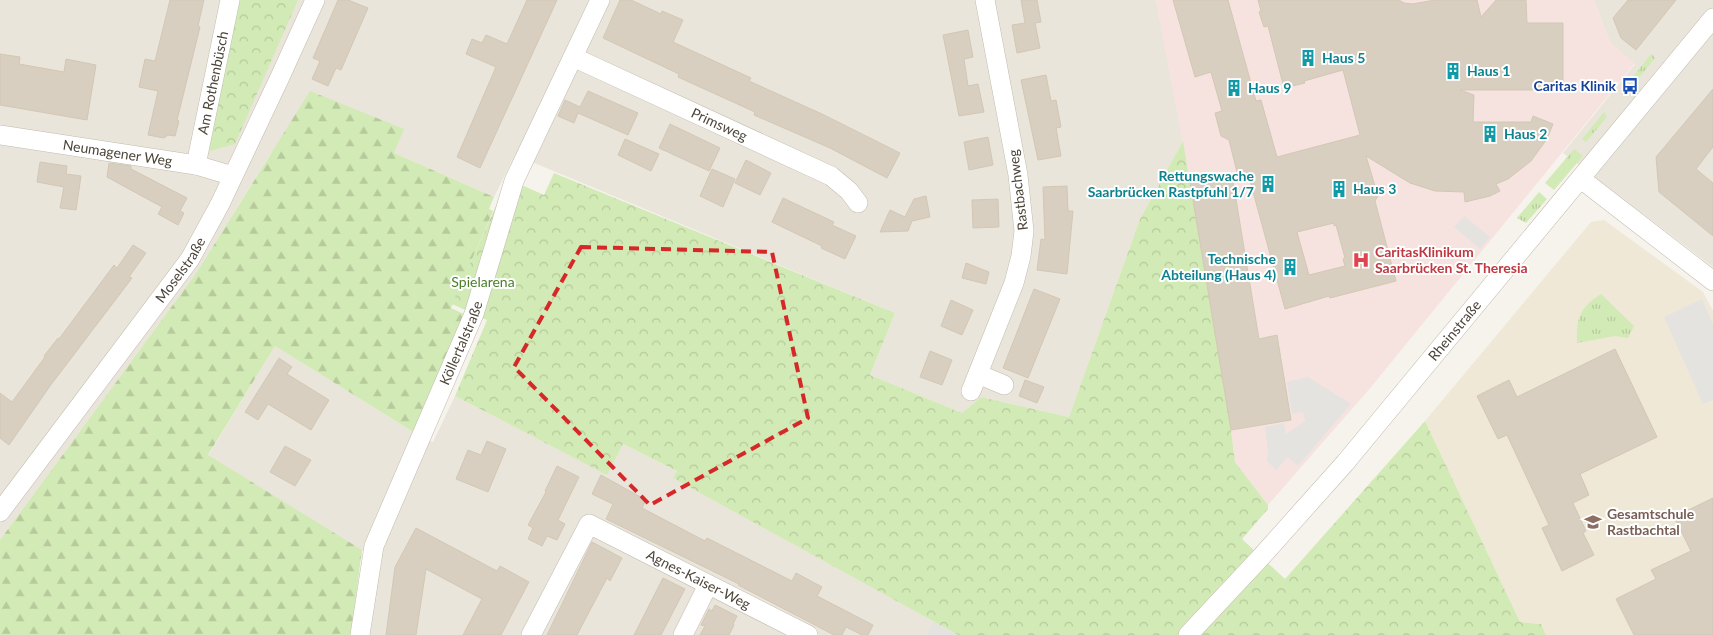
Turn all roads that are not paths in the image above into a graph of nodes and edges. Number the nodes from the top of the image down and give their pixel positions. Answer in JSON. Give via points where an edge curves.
{"nodes":[{"id":1,"x":230,"y":0,"type":"edge"},
{"id":2,"x":315,"y":0,"type":"edge"},
{"id":3,"x":600,"y":0,"type":"edge"},
{"id":4,"x":985,"y":0,"type":"edge"},
{"id":5,"x":1713,"y":18,"type":"edge"},
{"id":6,"x":574,"y":57,"type":"junction"},
{"id":7,"x":0,"y":135,"type":"edge"},
{"id":8,"x":196,"y":165,"type":"junction"},
{"id":9,"x":232,"y":176,"type":"junction"},
{"id":10,"x":1581,"y":179,"type":"junction"},
{"id":11,"x":858,"y":203,"type":"dead end"},
{"id":12,"x":1713,"y":281,"type":"edge"},
{"id":13,"x":1004,"y":385,"type":"dead end"},
{"id":14,"x":0,"y":512,"type":"edge"},
{"id":15,"x":708,"y":585,"type":"junction"},
{"id":16,"x":360,"y":635,"type":"edge"},
{"id":17,"x":531,"y":635,"type":"edge"},
{"id":18,"x":683,"y":635,"type":"edge"},
{"id":19,"x":808,"y":635,"type":"edge"},
{"id":20,"x":1188,"y":635,"type":"edge"}],
"edges":[{"from":1,"to":8,"type":"street","name":"Am Rothenbüsch"},
{"from":2,"to":9,"type":"street","name":"Moselstraße"},
{"from":3,"to":6,"type":"street","name":"Köllertalstraße"},
{"from":4,"to":13,"type":"street","name":"Rastbachweg","via":[[1018,175],[1024,231],[1014,283],[974,383]]},
{"from":5,"to":10,"type":"street","name":"Rheinstraße"},
{"from":6,"to":11,"type":"street","name":"Primsweg","via":[[831,176]]},
{"from":6,"to":16,"type":"street","name":"Köllertalstraße","via":[[514,181],[474,314],[374,546]]},
{"from":7,"to":8,"type":"street","name":"Neumagener Weg"},
{"from":8,"to":9,"type":"street","name":"Neumagener Weg"},
{"from":9,"to":14,"type":"street","name":"Moselstraße","via":[[190,259]]},
{"from":10,"to":12,"type":"street"},
{"from":10,"to":20,"type":"street","name":"Rheinstraße","via":[[1394,404],[1261,558]]},
{"from":15,"to":17,"type":"street","name":"Agnes-Kaiser-Weg","via":[[589,524]]},
{"from":15,"to":18,"type":"street"},
{"from":15,"to":19,"type":"street","name":"Agnes-Kaiser-Weg"}]}
